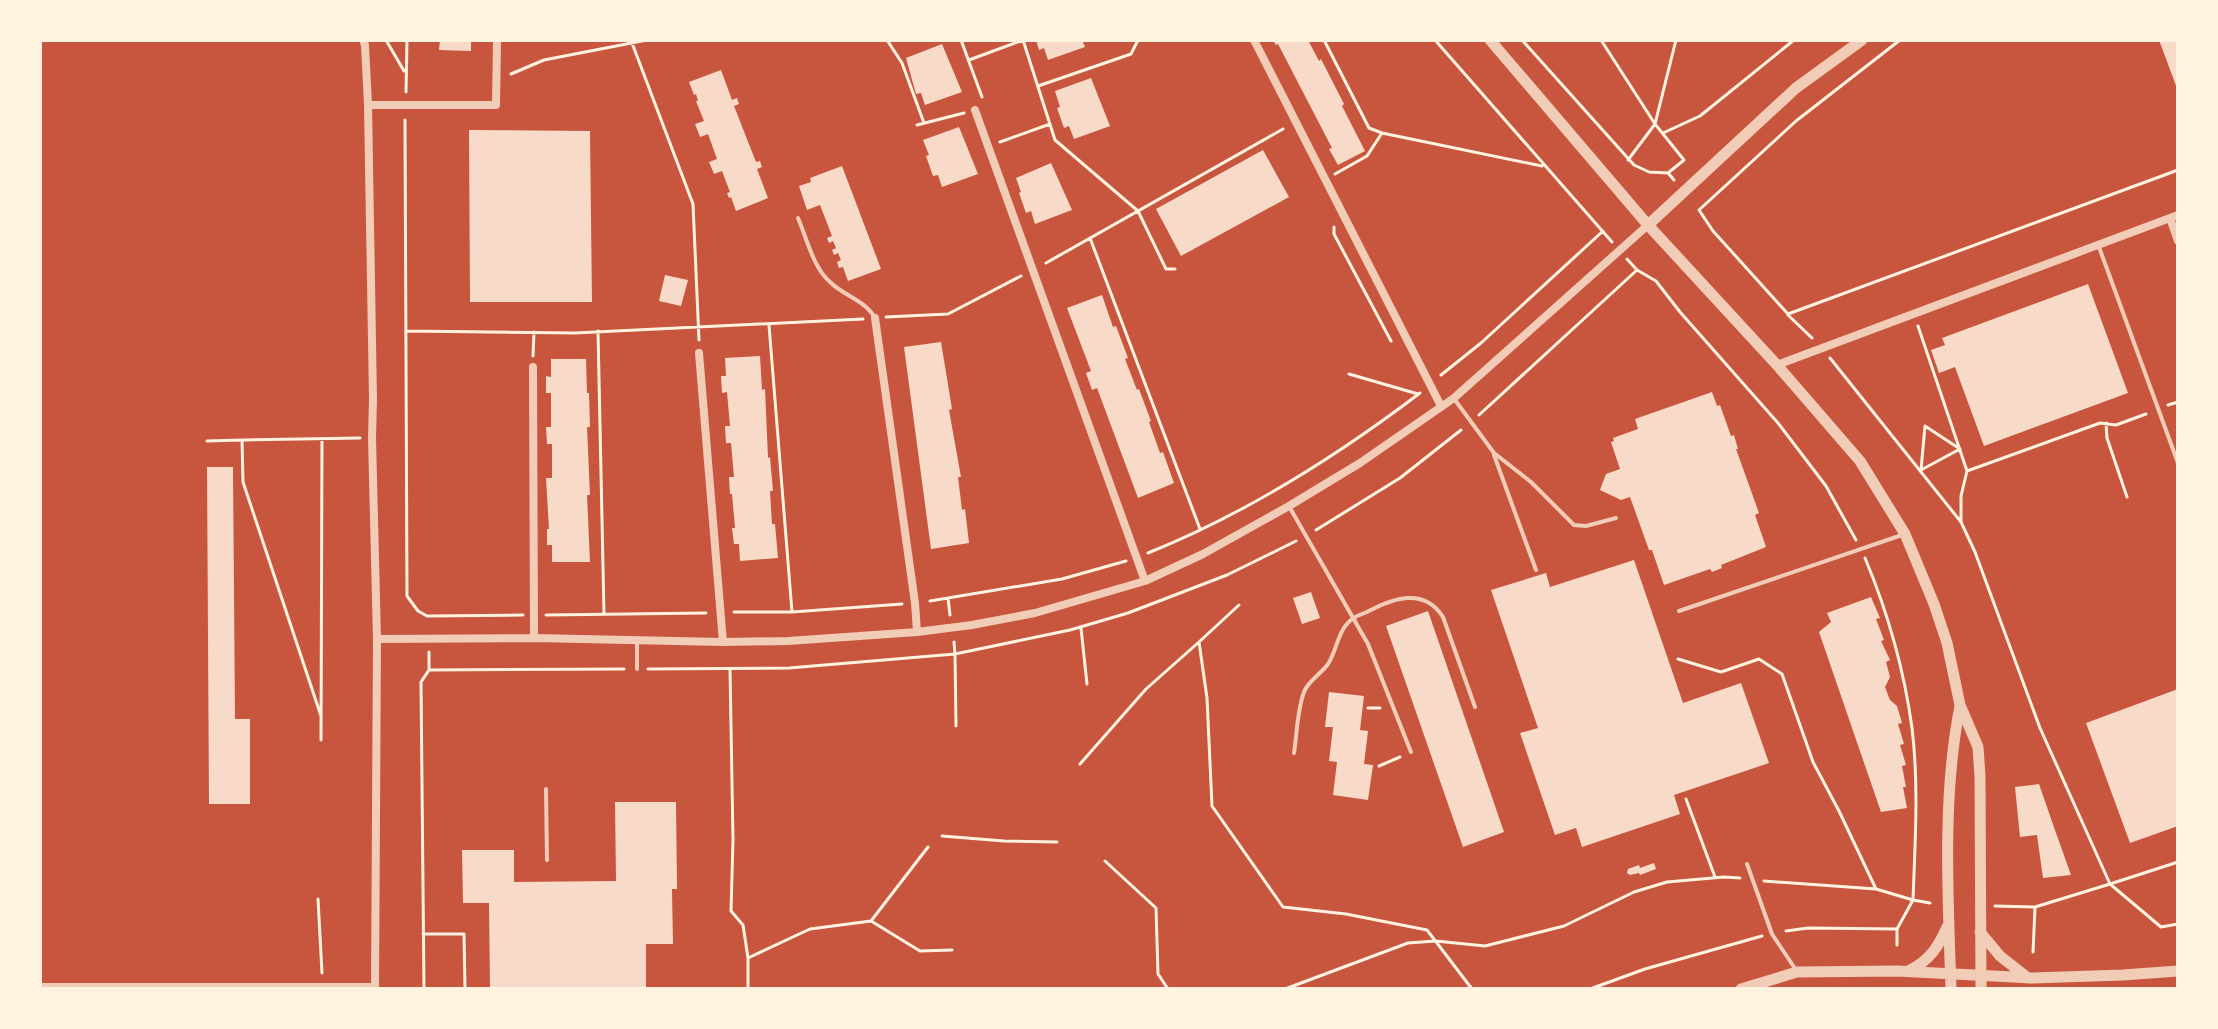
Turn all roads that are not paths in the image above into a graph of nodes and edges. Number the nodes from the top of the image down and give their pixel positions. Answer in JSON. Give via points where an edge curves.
{"nodes":[{"id":1,"x":363,"y":40,"type":"edge"},
{"id":2,"x":497,"y":40,"type":"edge"},
{"id":3,"x":1254,"y":40,"type":"edge"},
{"id":4,"x":1490,"y":40,"type":"edge"},
{"id":5,"x":1862,"y":40,"type":"edge"},
{"id":6,"x":368,"y":105,"type":"junction"},
{"id":7,"x":975,"y":110,"type":"road end"},
{"id":8,"x":2174,"y":216,"type":"edge"},
{"id":9,"x":798,"y":218,"type":"dead end"},
{"id":10,"x":1648,"y":225,"type":"junction"},
{"id":11,"x":2178,"y":241,"type":"edge"},
{"id":12,"x":2098,"y":245,"type":"junction"},
{"id":13,"x":875,"y":318,"type":"joint"},
{"id":14,"x":699,"y":353,"type":"dead end"},
{"id":15,"x":1777,"y":365,"type":"junction"},
{"id":16,"x":533,"y":367,"type":"road end"},
{"id":17,"x":1454,"y":398,"type":"junction"},
{"id":18,"x":1441,"y":406,"type":"junction"},
{"id":19,"x":1494,"y":453,"type":"junction"},
{"id":20,"x":2178,"y":463,"type":"edge"},
{"id":21,"x":1289,"y":506,"type":"junction"},
{"id":22,"x":1616,"y":518,"type":"dead end"},
{"id":23,"x":1905,"y":534,"type":"junction"},
{"id":24,"x":1536,"y":570,"type":"dead end"},
{"id":25,"x":1145,"y":581,"type":"junction"},
{"id":26,"x":1679,"y":611,"type":"dead end"},
{"id":27,"x":1353,"y":618,"type":"junction"},
{"id":28,"x":917,"y":632,"type":"junction"},
{"id":29,"x":534,"y":638,"type":"junction"},
{"id":30,"x":377,"y":639,"type":"junction"},
{"id":31,"x":637,"y":640,"type":"junction"},
{"id":32,"x":723,"y":642,"type":"junction"},
{"id":33,"x":637,"y":669,"type":"road end"},
{"id":34,"x":1960,"y":705,"type":"junction"},
{"id":35,"x":1475,"y":707,"type":"dead end"},
{"id":36,"x":1411,"y":752,"type":"road end"},
{"id":37,"x":1294,"y":753,"type":"dead end"},
{"id":38,"x":546,"y":789,"type":"dead end"},
{"id":39,"x":547,"y":860,"type":"dead end"},
{"id":40,"x":1747,"y":864,"type":"dead end"},
{"id":41,"x":1949,"y":922,"type":"junction"},
{"id":42,"x":1980,"y":932,"type":"junction"},
{"id":43,"x":2178,"y":971,"type":"edge"},
{"id":44,"x":1797,"y":972,"type":"junction"},
{"id":45,"x":1906,"y":972,"type":"junction"},
{"id":46,"x":1951,"y":974,"type":"junction"},
{"id":47,"x":1981,"y":975,"type":"junction"},
{"id":48,"x":2029,"y":978,"type":"junction"},
{"id":49,"x":40,"y":987,"type":"edge"},
{"id":50,"x":322,"y":987,"type":"edge"},
{"id":51,"x":375,"y":988,"type":"edge"},
{"id":52,"x":1741,"y":989,"type":"edge"},
{"id":53,"x":1951,"y":989,"type":"edge"},
{"id":54,"x":1981,"y":989,"type":"edge"}],
"edges":[{"from":1,"to":6,"type":"street"},
{"from":2,"to":6,"type":"street","via":[[496,105]]},
{"from":3,"to":18,"type":"street"},
{"from":4,"to":10,"type":"street"},
{"from":5,"to":10,"type":"street","via":[[1796,88]]},
{"from":6,"to":30,"type":"street"},
{"from":7,"to":25,"type":"street"},
{"from":8,"to":11,"type":"street"},
{"from":8,"to":12,"type":"street"},
{"from":9,"to":13,"type":"lane","via":[[820,271]]},
{"from":10,"to":15,"type":"street"},
{"from":10,"to":17,"type":"street"},
{"from":12,"to":15,"type":"street"},
{"from":12,"to":20,"type":"lane"},
{"from":13,"to":28,"type":"street"},
{"from":14,"to":32,"type":"street"},
{"from":15,"to":23,"type":"street","via":[[1860,461]]},
{"from":16,"to":29,"type":"street"},
{"from":17,"to":18,"type":"street"},
{"from":17,"to":19,"type":"lane"},
{"from":18,"to":21,"type":"street"},
{"from":19,"to":22,"type":"lane","via":[[1574,525]]},
{"from":19,"to":24,"type":"lane"},
{"from":21,"to":25,"type":"street"},
{"from":21,"to":27,"type":"lane"},
{"from":23,"to":26,"type":"lane"},
{"from":23,"to":34,"type":"street","via":[[1943,630]]},
{"from":25,"to":28,"type":"street","via":[[1035,613]]},
{"from":27,"to":35,"type":"lane","via":[[1411,597],[1437,608]]},
{"from":27,"to":36,"type":"lane"},
{"from":27,"to":37,"type":"lane","via":[[1331,659],[1304,690]]},
{"from":28,"to":32,"type":"street"},
{"from":29,"to":30,"type":"street"},
{"from":29,"to":31,"type":"street"},
{"from":30,"to":51,"type":"street"},
{"from":31,"to":32,"type":"street"},
{"from":31,"to":33,"type":"lane"},
{"from":34,"to":41,"type":"street","via":[[1951,757]]},
{"from":34,"to":42,"type":"street","via":[[1978,747]]},
{"from":38,"to":39,"type":"lane"},
{"from":40,"to":44,"type":"lane","via":[[1772,934]]},
{"from":41,"to":45,"type":"street","via":[[1923,964]]},
{"from":41,"to":46,"type":"street"},
{"from":42,"to":47,"type":"street"},
{"from":42,"to":48,"type":"street"},
{"from":43,"to":48,"type":"street"},
{"from":44,"to":45,"type":"street"},
{"from":44,"to":52,"type":"street"},
{"from":45,"to":46,"type":"street"},
{"from":46,"to":47,"type":"street"},
{"from":46,"to":53,"type":"street"},
{"from":47,"to":48,"type":"street"},
{"from":47,"to":54,"type":"street"},
{"from":49,"to":50,"type":"street"},
{"from":50,"to":51,"type":"street"}]}
